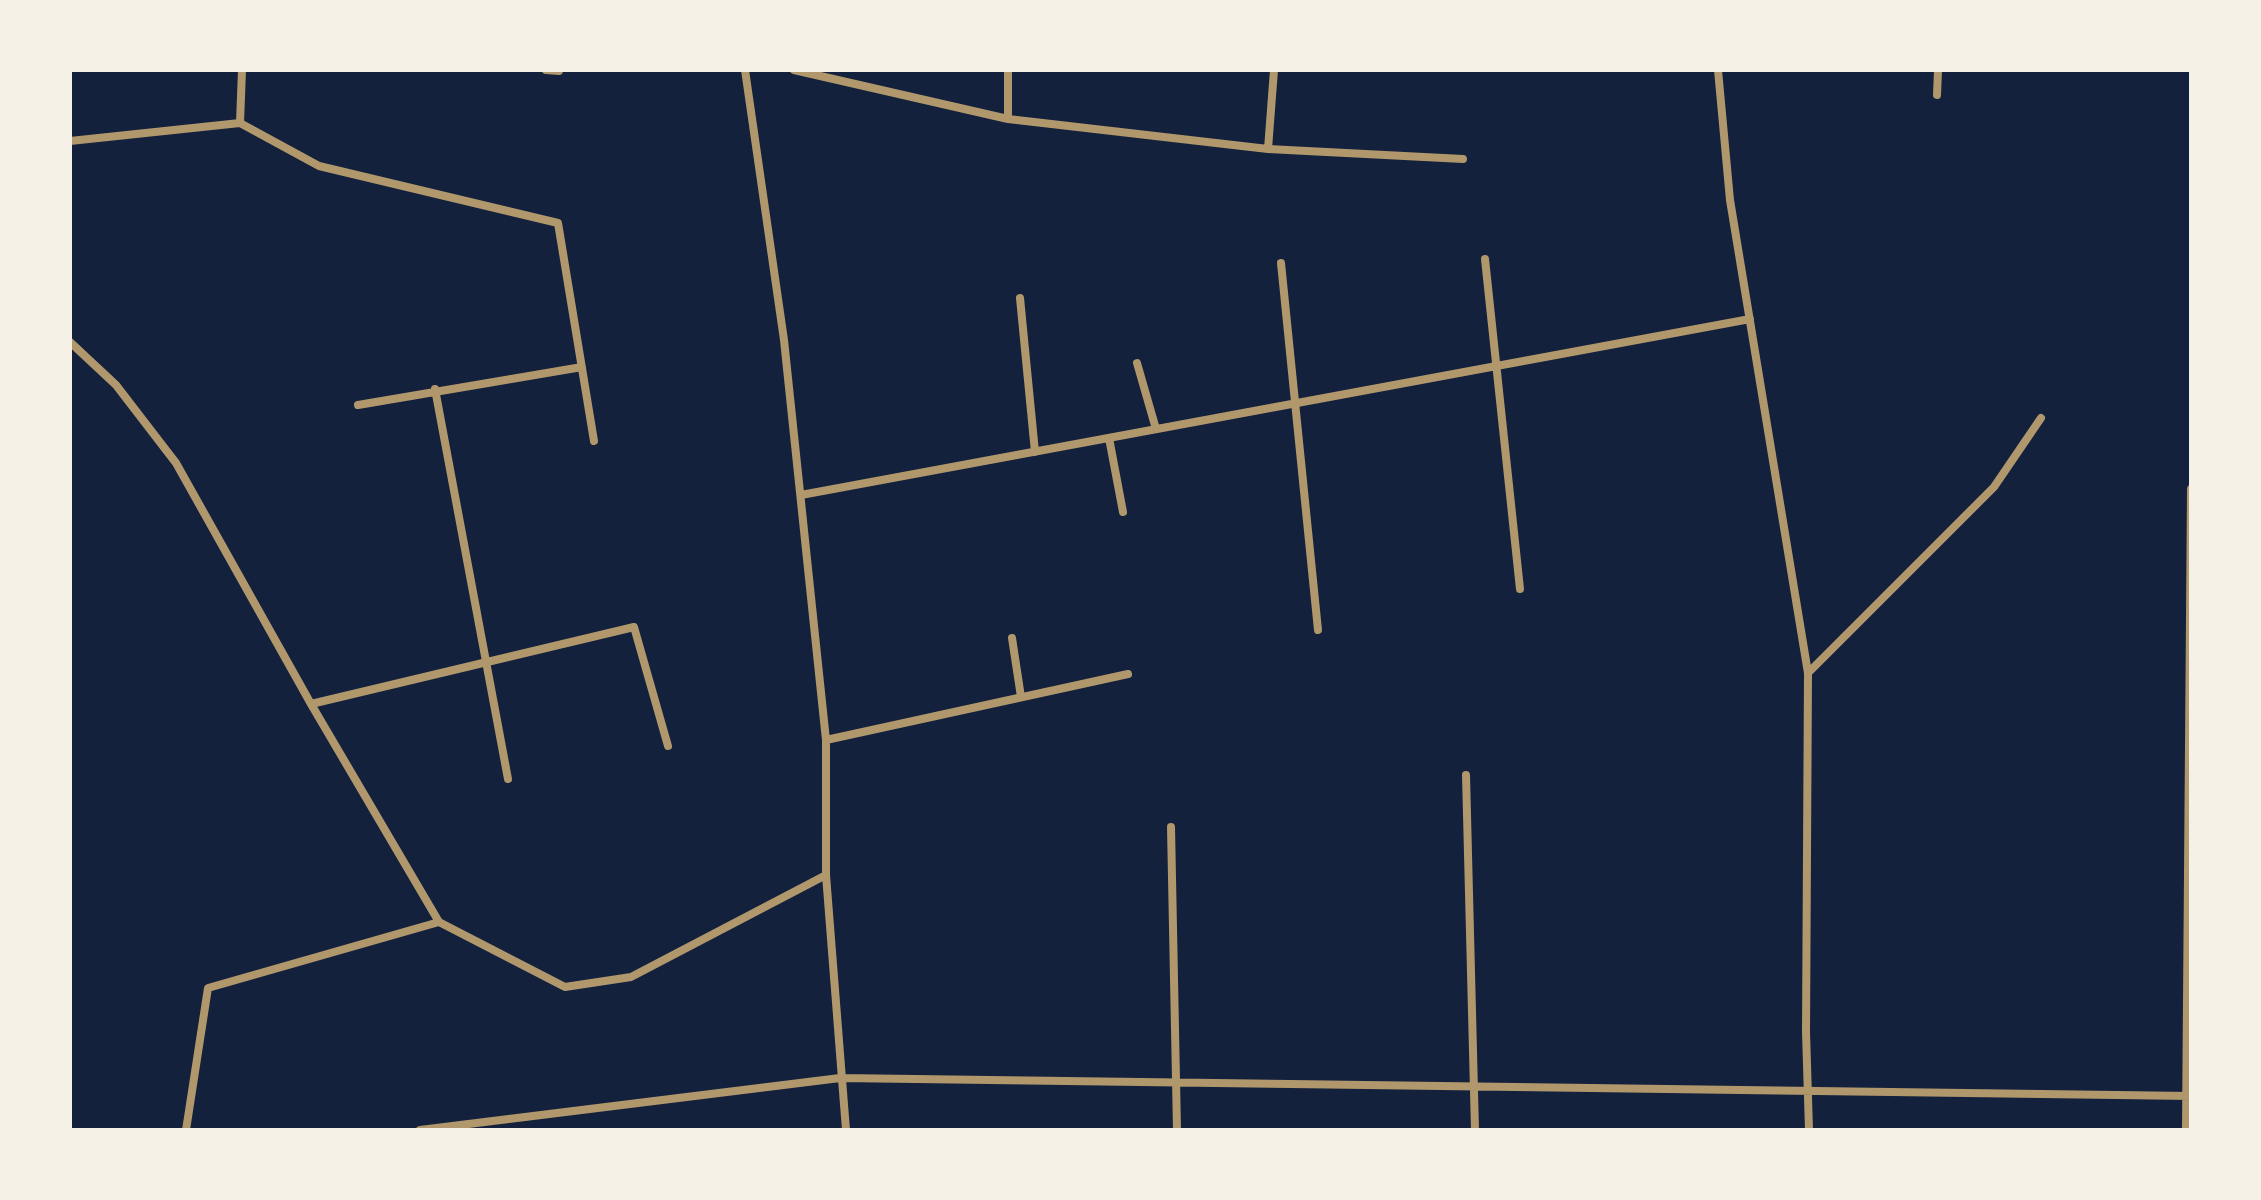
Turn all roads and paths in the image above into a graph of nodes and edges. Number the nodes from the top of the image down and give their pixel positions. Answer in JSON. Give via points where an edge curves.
{"nodes":[{"id":1,"x":242,"y":70,"type":"edge"},
{"id":2,"x":546,"y":70,"type":"edge"},
{"id":3,"x":745,"y":70,"type":"edge"},
{"id":4,"x":794,"y":70,"type":"edge"},
{"id":5,"x":1008,"y":70,"type":"edge"},
{"id":6,"x":1274,"y":70,"type":"edge"},
{"id":7,"x":1718,"y":70,"type":"edge"},
{"id":8,"x":1938,"y":70,"type":"edge"},
{"id":9,"x":559,"y":71,"type":"edge"},
{"id":10,"x":1937,"y":95,"type":"dead end"},
{"id":11,"x":1008,"y":119,"type":"junction"},
{"id":12,"x":240,"y":123,"type":"junction"},
{"id":13,"x":70,"y":141,"type":"edge"},
{"id":14,"x":1268,"y":149,"type":"junction"},
{"id":15,"x":1463,"y":159,"type":"dead end"},
{"id":16,"x":1485,"y":259,"type":"dead end"},
{"id":17,"x":1281,"y":263,"type":"dead end"},
{"id":18,"x":1020,"y":298,"type":"dead end"},
{"id":19,"x":1750,"y":319,"type":"junction"},
{"id":20,"x":70,"y":342,"type":"edge"},
{"id":21,"x":1137,"y":363,"type":"dead end"},
{"id":22,"x":1499,"y":365,"type":"junction"},
{"id":23,"x":582,"y":367,"type":"junction"},
{"id":24,"x":435,"y":389,"type":"junction"},
{"id":25,"x":1295,"y":403,"type":"junction"},
{"id":26,"x":358,"y":405,"type":"dead end"},
{"id":27,"x":2041,"y":418,"type":"dead end"},
{"id":28,"x":1156,"y":429,"type":"junction"},
{"id":29,"x":1109,"y":438,"type":"junction"},
{"id":30,"x":594,"y":441,"type":"dead end"},
{"id":31,"x":1035,"y":452,"type":"junction"},
{"id":32,"x":2191,"y":489,"type":"edge"},
{"id":33,"x":801,"y":495,"type":"junction"},
{"id":34,"x":1123,"y":512,"type":"dead end"},
{"id":35,"x":1520,"y":589,"type":"dead end"},
{"id":36,"x":1318,"y":630,"type":"dead end"},
{"id":37,"x":1012,"y":638,"type":"dead end"},
{"id":38,"x":487,"y":662,"type":"junction"},
{"id":39,"x":1808,"y":673,"type":"junction"},
{"id":40,"x":1128,"y":674,"type":"dead end"},
{"id":41,"x":1021,"y":697,"type":"junction"},
{"id":42,"x":311,"y":704,"type":"junction"},
{"id":43,"x":826,"y":740,"type":"junction"},
{"id":44,"x":668,"y":746,"type":"dead end"},
{"id":45,"x":1466,"y":775,"type":"dead end"},
{"id":46,"x":508,"y":779,"type":"dead end"},
{"id":47,"x":1171,"y":827,"type":"dead end"},
{"id":48,"x":826,"y":875,"type":"junction"},
{"id":49,"x":439,"y":922,"type":"junction"},
{"id":50,"x":840,"y":1078,"type":"junction"},
{"id":51,"x":1176,"y":1083,"type":"junction"},
{"id":52,"x":1474,"y":1087,"type":"junction"},
{"id":53,"x":1808,"y":1091,"type":"junction"},
{"id":54,"x":2188,"y":1096,"type":"edge"},
{"id":55,"x":186,"y":1130,"type":"edge"},
{"id":56,"x":420,"y":1130,"type":"edge"},
{"id":57,"x":846,"y":1130,"type":"edge"},
{"id":58,"x":1177,"y":1130,"type":"edge"},
{"id":59,"x":1475,"y":1130,"type":"edge"},
{"id":60,"x":1809,"y":1130,"type":"edge"},
{"id":61,"x":2186,"y":1130,"type":"edge"}],
"edges":[{"from":1,"to":12,"type":"street"},
{"from":2,"to":9,"type":"street"},
{"from":3,"to":33,"type":"street"},
{"from":4,"to":11,"type":"street"},
{"from":5,"to":11,"type":"street"},
{"from":6,"to":14,"type":"street"},
{"from":7,"to":19,"type":"street","via":[[1730,200]]},
{"from":8,"to":10,"type":"street"},
{"from":11,"to":14,"type":"street"},
{"from":12,"to":13,"type":"street"},
{"from":12,"to":23,"type":"street","via":[[319,166],[558,223]]},
{"from":14,"to":15,"type":"street"},
{"from":16,"to":22,"type":"street"},
{"from":17,"to":25,"type":"street"},
{"from":18,"to":31,"type":"street"},
{"from":19,"to":22,"type":"street"},
{"from":19,"to":39,"type":"street"},
{"from":20,"to":42,"type":"street","via":[[116,385],[176,463]]},
{"from":21,"to":28,"type":"street"},
{"from":22,"to":25,"type":"street"},
{"from":22,"to":35,"type":"street"},
{"from":23,"to":24,"type":"street"},
{"from":23,"to":30,"type":"street"},
{"from":24,"to":26,"type":"street"},
{"from":24,"to":38,"type":"street"},
{"from":25,"to":28,"type":"street"},
{"from":25,"to":36,"type":"street"},
{"from":27,"to":39,"type":"street","via":[[1994,487]]},
{"from":28,"to":29,"type":"street"},
{"from":29,"to":31,"type":"street"},
{"from":29,"to":34,"type":"street"},
{"from":31,"to":33,"type":"street"},
{"from":32,"to":54,"type":"street"},
{"from":33,"to":43,"type":"street"},
{"from":37,"to":41,"type":"street"},
{"from":38,"to":42,"type":"street"},
{"from":38,"to":44,"type":"street","via":[[634,627]]},
{"from":38,"to":46,"type":"street"},
{"from":39,"to":53,"type":"street"},
{"from":40,"to":41,"type":"street"},
{"from":41,"to":43,"type":"street"},
{"from":42,"to":49,"type":"street"},
{"from":43,"to":48,"type":"street"},
{"from":45,"to":52,"type":"street"},
{"from":47,"to":51,"type":"street"},
{"from":48,"to":49,"type":"street","via":[[631,977],[565,987]]},
{"from":48,"to":50,"type":"street"},
{"from":49,"to":55,"type":"street","via":[[208,988]]},
{"from":50,"to":51,"type":"street"},
{"from":50,"to":56,"type":"street"},
{"from":50,"to":57,"type":"street"},
{"from":51,"to":52,"type":"street"},
{"from":51,"to":58,"type":"street"},
{"from":52,"to":53,"type":"street"},
{"from":52,"to":59,"type":"street"},
{"from":53,"to":54,"type":"street"},
{"from":53,"to":60,"type":"street"},
{"from":54,"to":61,"type":"street"}]}
